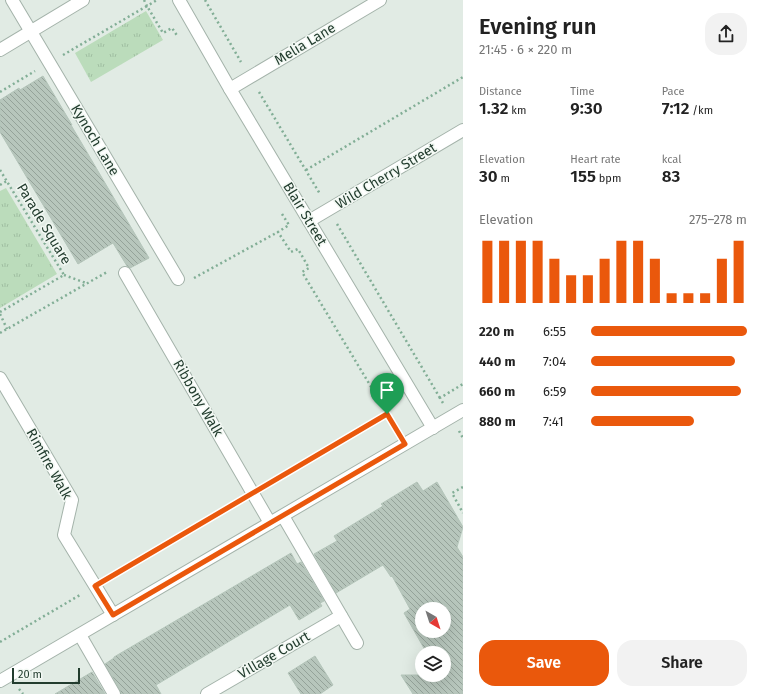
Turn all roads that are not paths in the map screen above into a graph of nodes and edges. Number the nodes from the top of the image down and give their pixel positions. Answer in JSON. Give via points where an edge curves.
{"nodes":[{"id":1,"x":12,"y":0,"type":"edge"},
{"id":2,"x":83,"y":0,"type":"edge"},
{"id":3,"x":179,"y":0,"type":"edge"},
{"id":4,"x":380,"y":0,"type":"edge"},
{"id":5,"x":32,"y":32,"type":"junction"},
{"id":6,"x":0,"y":50,"type":"edge"},
{"id":7,"x":230,"y":89,"type":"junction"},
{"id":8,"x":463,"y":130,"type":"edge"},
{"id":9,"x":309,"y":221,"type":"junction"},
{"id":10,"x":125,"y":274,"type":"dead end"},
{"id":11,"x":178,"y":279,"type":"dead end"},
{"id":12,"x":0,"y":378,"type":"edge"},
{"id":13,"x":463,"y":410,"type":"edge"},
{"id":14,"x":432,"y":428,"type":"junction"},
{"id":15,"x":283,"y":516,"type":"junction"},
{"id":16,"x":270,"y":523,"type":"junction"},
{"id":17,"x":113,"y":615,"type":"junction"},
{"id":18,"x":341,"y":616,"type":"junction"},
{"id":19,"x":80,"y":635,"type":"junction"},
{"id":20,"x":357,"y":643,"type":"dead end"},
{"id":21,"x":0,"y":681,"type":"edge"},
{"id":22,"x":114,"y":694,"type":"edge"},
{"id":23,"x":207,"y":694,"type":"edge"}],
"edges":[{"from":1,"to":5,"type":"street","name":"Kynoch Lane"},
{"from":2,"to":5,"type":"street"},
{"from":3,"to":7,"type":"street","name":"Blair Street"},
{"from":4,"to":7,"type":"street","name":"Melia Lane"},
{"from":5,"to":6,"type":"street"},
{"from":5,"to":11,"type":"street","name":"Kynoch Lane"},
{"from":7,"to":9,"type":"street","name":"Blair Street"},
{"from":8,"to":9,"type":"street","name":"Wild Cherry Street"},
{"from":9,"to":14,"type":"street","name":"Blair Street"},
{"from":10,"to":16,"type":"street","name":"Ribbony Walk"},
{"from":12,"to":17,"type":"street","name":"Rimfire Walk","via":[[72,500],[64,535]]},
{"from":13,"to":14,"type":"street"},
{"from":14,"to":15,"type":"street"},
{"from":15,"to":16,"type":"street"},
{"from":15,"to":18,"type":"street"},
{"from":16,"to":17,"type":"street"},
{"from":17,"to":19,"type":"street"},
{"from":18,"to":20,"type":"street"},
{"from":18,"to":23,"type":"street","name":"Village Court"},
{"from":19,"to":21,"type":"street"},
{"from":19,"to":22,"type":"street"}]}
